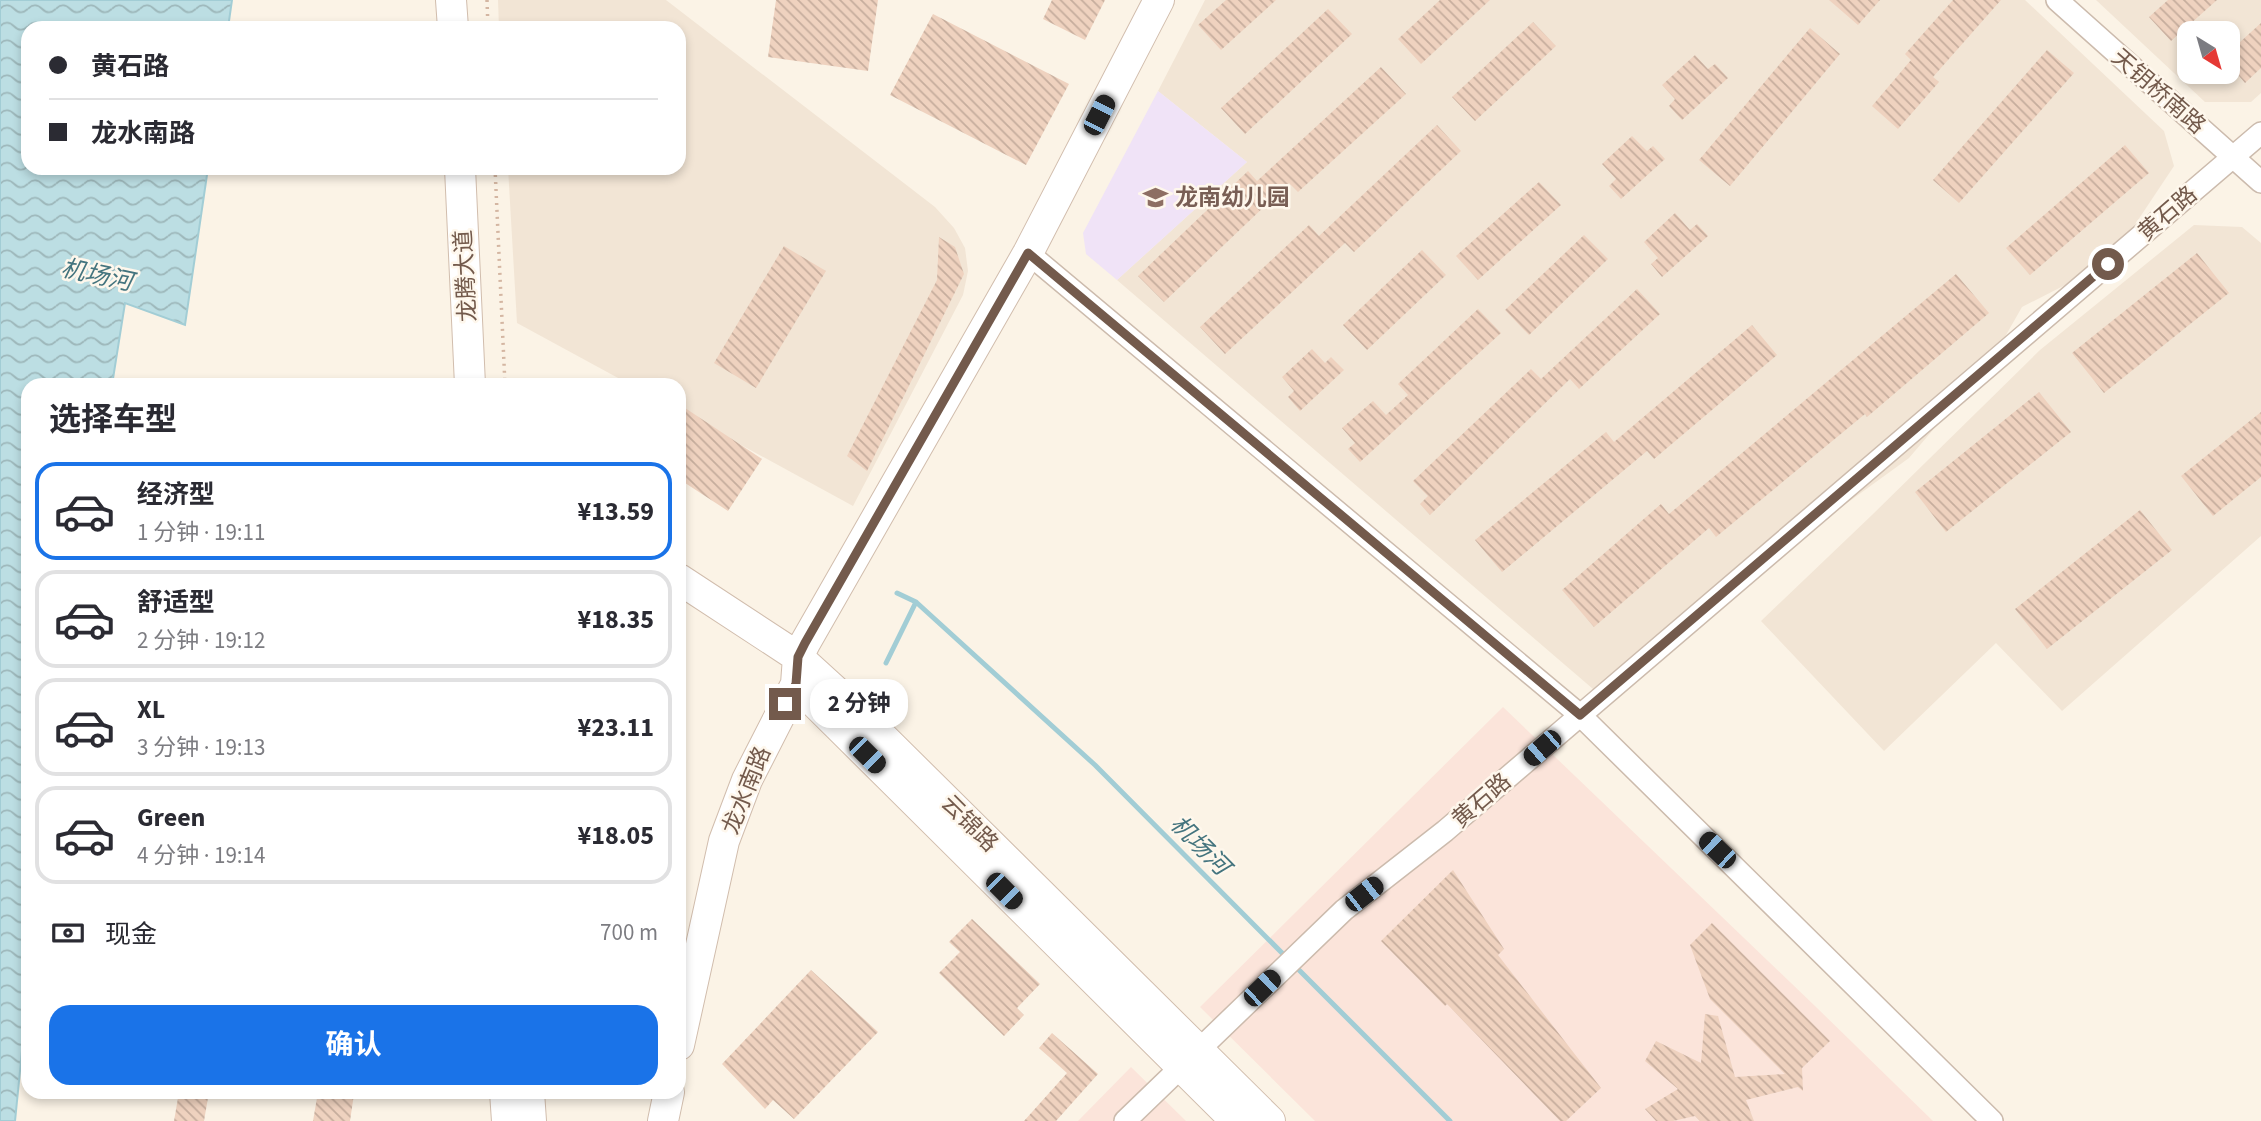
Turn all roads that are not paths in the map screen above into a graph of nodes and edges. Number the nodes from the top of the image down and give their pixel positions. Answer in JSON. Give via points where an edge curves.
{"nodes":[{"id":1,"x":451,"y":0,"type":"edge"},
{"id":2,"x":469,"y":0,"type":"edge"},
{"id":3,"x":1159,"y":0,"type":"edge"},
{"id":4,"x":2057,"y":0,"type":"edge"},
{"id":5,"x":452,"y":21,"type":"edge"},
{"id":6,"x":470,"y":21,"type":"edge"},
{"id":7,"x":2261,"y":133,"type":"edge"},
{"id":8,"x":2234,"y":156,"type":"junction"},
{"id":9,"x":460,"y":175,"type":"edge"},
{"id":10,"x":475,"y":175,"type":"edge"},
{"id":11,"x":2261,"y":182,"type":"edge"},
{"id":12,"x":1028,"y":253,"type":"junction"},
{"id":13,"x":470,"y":378,"type":"edge"},
{"id":14,"x":486,"y":378,"type":"edge"},
{"id":15,"x":686,"y":584,"type":"edge"},
{"id":16,"x":797,"y":671,"type":"junction"},
{"id":17,"x":1580,"y":715,"type":"junction"},
{"id":18,"x":686,"y":1013,"type":"edge"},
{"id":19,"x":1189,"y":1058,"type":"junction"},
{"id":20,"x":505,"y":1099,"type":"edge"},
{"id":21,"x":529,"y":1099,"type":"edge"},
{"id":22,"x":668,"y":1099,"type":"edge"},
{"id":23,"x":507,"y":1121,"type":"edge"},
{"id":24,"x":531,"y":1121,"type":"edge"},
{"id":25,"x":663,"y":1121,"type":"edge"},
{"id":26,"x":1125,"y":1121,"type":"edge"},
{"id":27,"x":1236,"y":1121,"type":"edge"},
{"id":28,"x":1270,"y":1121,"type":"edge"},
{"id":29,"x":1992,"y":1121,"type":"edge"}],
"edges":[{"from":1,"to":5,"type":"main road"},
{"from":2,"to":6,"type":"main road"},
{"from":3,"to":12,"type":"main road","name":"龙水南路"},
{"from":4,"to":8,"type":"street","name":"天钥桥南路"},
{"from":7,"to":8,"type":"street","name":"黄石路"},
{"from":8,"to":11,"type":"street","name":"天钥桥南路"},
{"from":8,"to":17,"type":"street","name":"黄石路"},
{"from":9,"to":13,"type":"main road","name":"龙腾大道"},
{"from":10,"to":14,"type":"main road","name":"龙腾大道"},
{"from":12,"to":16,"type":"main road","name":"龙水南路"},
{"from":12,"to":17,"type":"street"},
{"from":15,"to":16,"type":"main road","name":"云锦路"},
{"from":16,"to":18,"type":"main road","name":"龙水南路","via":[[724,841]]},
{"from":16,"to":19,"type":"main road","name":"云锦路"},
{"from":17,"to":19,"type":"street","name":"黄石路","via":[[1344,909]]},
{"from":17,"to":29,"type":"street"},
{"from":19,"to":26,"type":"street","name":"黄石路"},
{"from":19,"to":27,"type":"main road","name":"云锦路"},
{"from":19,"to":28,"type":"main road","name":"云锦路"},
{"from":20,"to":23,"type":"main road"},
{"from":21,"to":24,"type":"main road"},
{"from":22,"to":25,"type":"main road"}]}
